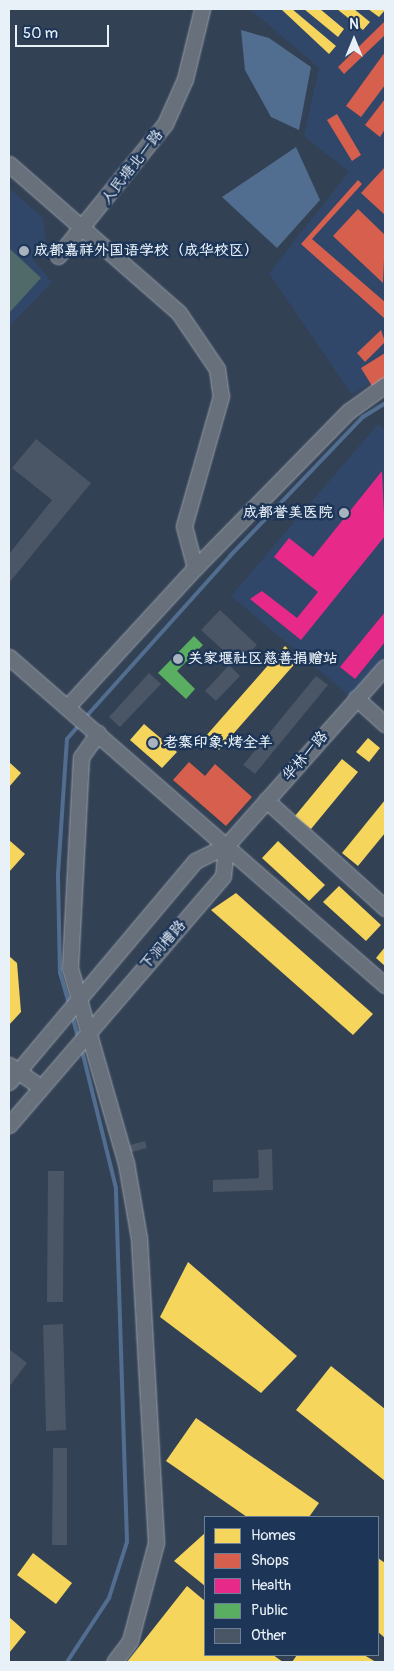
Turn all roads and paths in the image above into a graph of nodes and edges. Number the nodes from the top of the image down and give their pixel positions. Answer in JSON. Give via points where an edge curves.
{"nodes":[{"id":1,"x":202,"y":9,"type":"edge"},
{"id":2,"x":9,"y":164,"type":"edge"},
{"id":3,"x":83,"y":228,"type":"junction"},
{"id":4,"x":58,"y":256,"type":"dead end"},
{"id":5,"x":385,"y":386,"type":"edge"},
{"id":6,"x":194,"y":568,"type":"junction"},
{"id":7,"x":9,"y":657,"type":"edge"},
{"id":8,"x":385,"y":667,"type":"edge"},
{"id":9,"x":356,"y":698,"type":"junction"},
{"id":10,"x":70,"y":709,"type":"junction"},
{"id":11,"x":385,"y":724,"type":"edge"},
{"id":12,"x":96,"y":732,"type":"junction"},
{"id":13,"x":266,"y":800,"type":"junction"},
{"id":14,"x":226,"y":846,"type":"junction"},
{"id":15,"x":385,"y":908,"type":"edge"},
{"id":16,"x":385,"y":985,"type":"edge"},
{"id":17,"x":73,"y":1006,"type":"junction"},
{"id":18,"x":82,"y":1039,"type":"junction"},
{"id":19,"x":11,"y":1073,"type":"edge"},
{"id":20,"x":41,"y":1087,"type":"junction"},
{"id":21,"x":9,"y":1124,"type":"edge"},
{"id":22,"x":114,"y":1662,"type":"edge"}],
"edges":[{"from":1,"to":3,"type":"street","name":"人民塘北一路","via":[[185,79],[165,124]]},
{"from":2,"to":3,"type":"street"},
{"from":3,"to":4,"type":"street","name":"人民塘北一路"},
{"from":3,"to":6,"type":"street","via":[[179,312],[216,369],[221,396],[184,526]]},
{"from":5,"to":6,"type":"street","via":[[349,411]]},
{"from":6,"to":10,"type":"street"},
{"from":7,"to":10,"type":"street"},
{"from":8,"to":9,"type":"street","name":"华林一路"},
{"from":9,"to":11,"type":"street"},
{"from":9,"to":13,"type":"street","name":"华林一路"},
{"from":10,"to":12,"type":"street"},
{"from":12,"to":14,"type":"street"},
{"from":12,"to":17,"type":"street","via":[[81,757],[70,968]]},
{"from":13,"to":14,"type":"street","name":"华林一路"},
{"from":13,"to":15,"type":"street"},
{"from":14,"to":16,"type":"street"},
{"from":14,"to":17,"type":"street","via":[[195,861]]},
{"from":14,"to":18,"type":"street","name":"下涧槽路","via":[[223,876]]},
{"from":17,"to":18,"type":"street"},
{"from":17,"to":19,"type":"street"},
{"from":18,"to":20,"type":"street","name":"下涧槽路"},
{"from":18,"to":22,"type":"street","via":[[126,1164],[139,1238],[156,1543],[130,1642]]},
{"from":19,"to":20,"type":"street"},
{"from":20,"to":21,"type":"street","name":"下涧槽路"}]}
